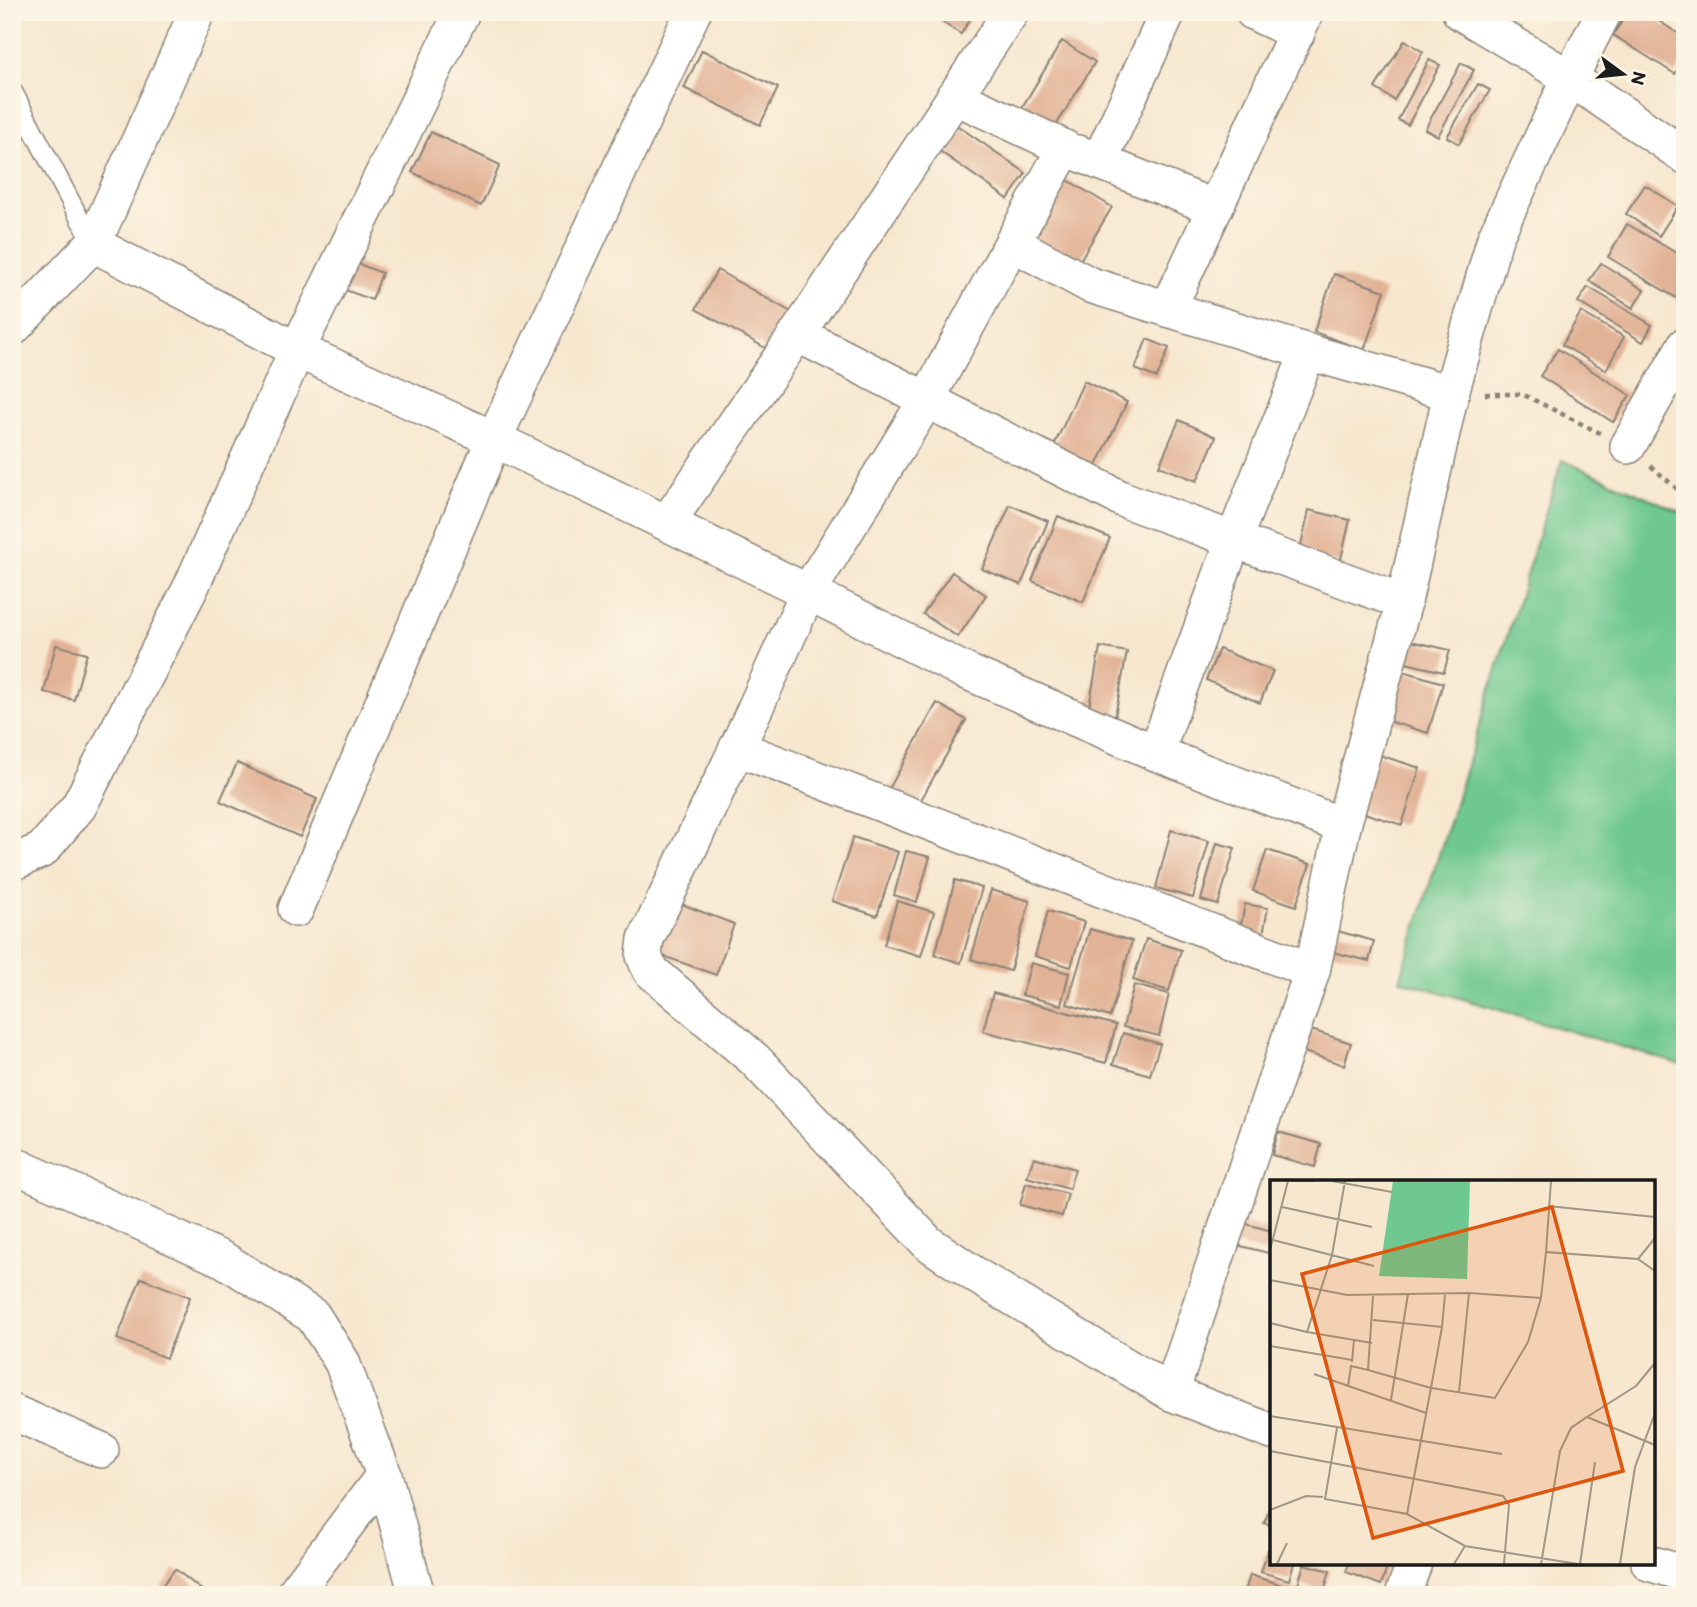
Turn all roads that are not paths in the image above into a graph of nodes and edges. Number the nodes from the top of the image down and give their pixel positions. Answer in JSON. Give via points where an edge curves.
{"nodes":[{"id":1,"x":197,"y":12,"type":"edge"},
{"id":2,"x":462,"y":12,"type":"edge"},
{"id":3,"x":693,"y":12,"type":"edge"},
{"id":4,"x":1011,"y":12,"type":"edge"},
{"id":5,"x":1168,"y":12,"type":"edge"},
{"id":6,"x":1253,"y":12,"type":"edge"},
{"id":7,"x":1460,"y":12,"type":"edge"},
{"id":8,"x":1604,"y":12,"type":"edge"},
{"id":9,"x":1301,"y":23,"type":"edge"},
{"id":10,"x":1570,"y":78,"type":"junction"},
{"id":11,"x":12,"y":90,"type":"edge"},
{"id":12,"x":954,"y":96,"type":"junction"},
{"id":13,"x":1065,"y":148,"type":"junction"},
{"id":14,"x":1685,"y":156,"type":"edge"},
{"id":15,"x":1099,"y":162,"type":"junction"},
{"id":16,"x":1215,"y":208,"type":"junction"},
{"id":17,"x":1012,"y":243,"type":"junction"},
{"id":18,"x":93,"y":244,"type":"junction"},
{"id":19,"x":1168,"y":309,"type":"junction"},
{"id":20,"x":12,"y":329,"type":"edge"},
{"id":21,"x":797,"y":334,"type":"junction"},
{"id":22,"x":1685,"y":345,"type":"edge"},
{"id":23,"x":297,"y":350,"type":"junction"},
{"id":24,"x":1308,"y":352,"type":"junction"},
{"id":25,"x":1451,"y":393,"type":"junction"},
{"id":26,"x":926,"y":401,"type":"junction"},
{"id":27,"x":494,"y":439,"type":"junction"},
{"id":28,"x":1628,"y":446,"type":"road end"},
{"id":29,"x":667,"y":523,"type":"junction"},
{"id":30,"x":1234,"y":539,"type":"junction"},
{"id":31,"x":808,"y":592,"type":"junction"},
{"id":32,"x":1404,"y":601,"type":"junction"},
{"id":33,"x":737,"y":748,"type":"junction"},
{"id":34,"x":1156,"y":753,"type":"junction"},
{"id":35,"x":1343,"y":826,"type":"junction"},
{"id":36,"x":12,"y":863,"type":"edge"},
{"id":37,"x":296,"y":909,"type":"dead end"},
{"id":38,"x":1312,"y":971,"type":"junction"},
{"id":39,"x":12,"y":1164,"type":"edge"},
{"id":40,"x":1171,"y":1392,"type":"junction"},
{"id":41,"x":12,"y":1412,"type":"edge"},
{"id":42,"x":1270,"y":1431,"type":"edge"},
{"id":43,"x":102,"y":1450,"type":"dead end"},
{"id":44,"x":384,"y":1475,"type":"junction"},
{"id":45,"x":1413,"y":1565,"type":"edge"},
{"id":46,"x":1655,"y":1565,"type":"edge"},
{"id":47,"x":1685,"y":1574,"type":"edge"},
{"id":48,"x":293,"y":1595,"type":"edge"},
{"id":49,"x":417,"y":1595,"type":"edge"},
{"id":50,"x":1403,"y":1595,"type":"edge"}],
"edges":[{"from":1,"to":18,"type":"street"},
{"from":2,"to":23,"type":"street"},
{"from":3,"to":27,"type":"street"},
{"from":4,"to":12,"type":"street"},
{"from":5,"to":15,"type":"street"},
{"from":6,"to":9,"type":"street"},
{"from":7,"to":10,"type":"street"},
{"from":8,"to":10,"type":"street"},
{"from":9,"to":16,"type":"street"},
{"from":10,"to":14,"type":"street"},
{"from":10,"to":25,"type":"street","via":[[1495,238]]},
{"from":11,"to":18,"type":"lane"},
{"from":12,"to":13,"type":"street"},
{"from":12,"to":21,"type":"street"},
{"from":13,"to":15,"type":"street"},
{"from":13,"to":17,"type":"street"},
{"from":15,"to":16,"type":"street"},
{"from":16,"to":19,"type":"street"},
{"from":17,"to":19,"type":"street","via":[[1090,285]]},
{"from":17,"to":26,"type":"street"},
{"from":18,"to":20,"type":"street"},
{"from":18,"to":23,"type":"street"},
{"from":19,"to":24,"type":"street"},
{"from":21,"to":26,"type":"street"},
{"from":21,"to":29,"type":"street"},
{"from":22,"to":28,"type":"street"},
{"from":23,"to":27,"type":"street"},
{"from":23,"to":36,"type":"street","via":[[191,587],[79,806],[42,850]]},
{"from":24,"to":25,"type":"street"},
{"from":24,"to":30,"type":"street"},
{"from":25,"to":32,"type":"street"},
{"from":26,"to":30,"type":"street","via":[[1122,499]]},
{"from":26,"to":31,"type":"street"},
{"from":27,"to":29,"type":"street"},
{"from":27,"to":37,"type":"street"},
{"from":29,"to":31,"type":"street"},
{"from":30,"to":32,"type":"street"},
{"from":30,"to":34,"type":"street"},
{"from":31,"to":33,"type":"street"},
{"from":31,"to":34,"type":"street","via":[[965,671]]},
{"from":32,"to":35,"type":"street"},
{"from":33,"to":38,"type":"street"},
{"from":33,"to":40,"type":"street","via":[[646,939],[644,956],[650,970],[755,1060],[928,1243]]},
{"from":34,"to":35,"type":"street"},
{"from":35,"to":38,"type":"street"},
{"from":38,"to":40,"type":"street"},
{"from":39,"to":44,"type":"street","via":[[224,1260],[313,1316],[342,1362]]},
{"from":40,"to":42,"type":"street"},
{"from":41,"to":43,"type":"street"},
{"from":44,"to":48,"type":"street"},
{"from":44,"to":49,"type":"street"},
{"from":45,"to":50,"type":"street"},
{"from":46,"to":47,"type":"street"}]}
